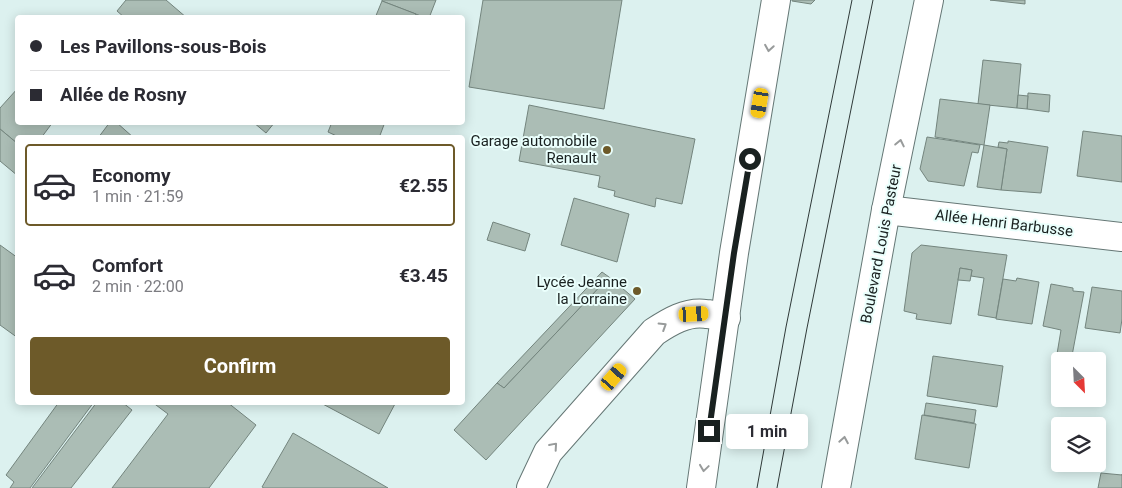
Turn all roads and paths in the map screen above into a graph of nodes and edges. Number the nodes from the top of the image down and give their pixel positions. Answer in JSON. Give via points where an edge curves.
{"nodes":[{"id":1,"x":776,"y":0,"type":"edge"},
{"id":2,"x":930,"y":0,"type":"edge"},
{"id":3,"x":886,"y":210,"type":"junction"},
{"id":4,"x":1122,"y":237,"type":"edge"},
{"id":5,"x":726,"y":318,"type":"junction"},
{"id":6,"x":531,"y":488,"type":"edge"},
{"id":7,"x":701,"y":488,"type":"edge"},
{"id":8,"x":836,"y":488,"type":"edge"}],
"edges":[{"from":1,"to":5,"type":"street","one_way":true},
{"from":3,"to":2,"type":"street","name":"Boulevard Louis Pasteur","one_way":true},
{"from":3,"to":4,"type":"street","name":"Allée Henri Barbusse"},
{"from":8,"to":3,"type":"street","name":"Boulevard Louis Pasteur","one_way":true},
{"from":6,"to":5,"type":"street","one_way":true,"via":[[548,452],[654,332],[666,323],[694,314]]},
{"from":5,"to":7,"type":"street","one_way":true}]}
